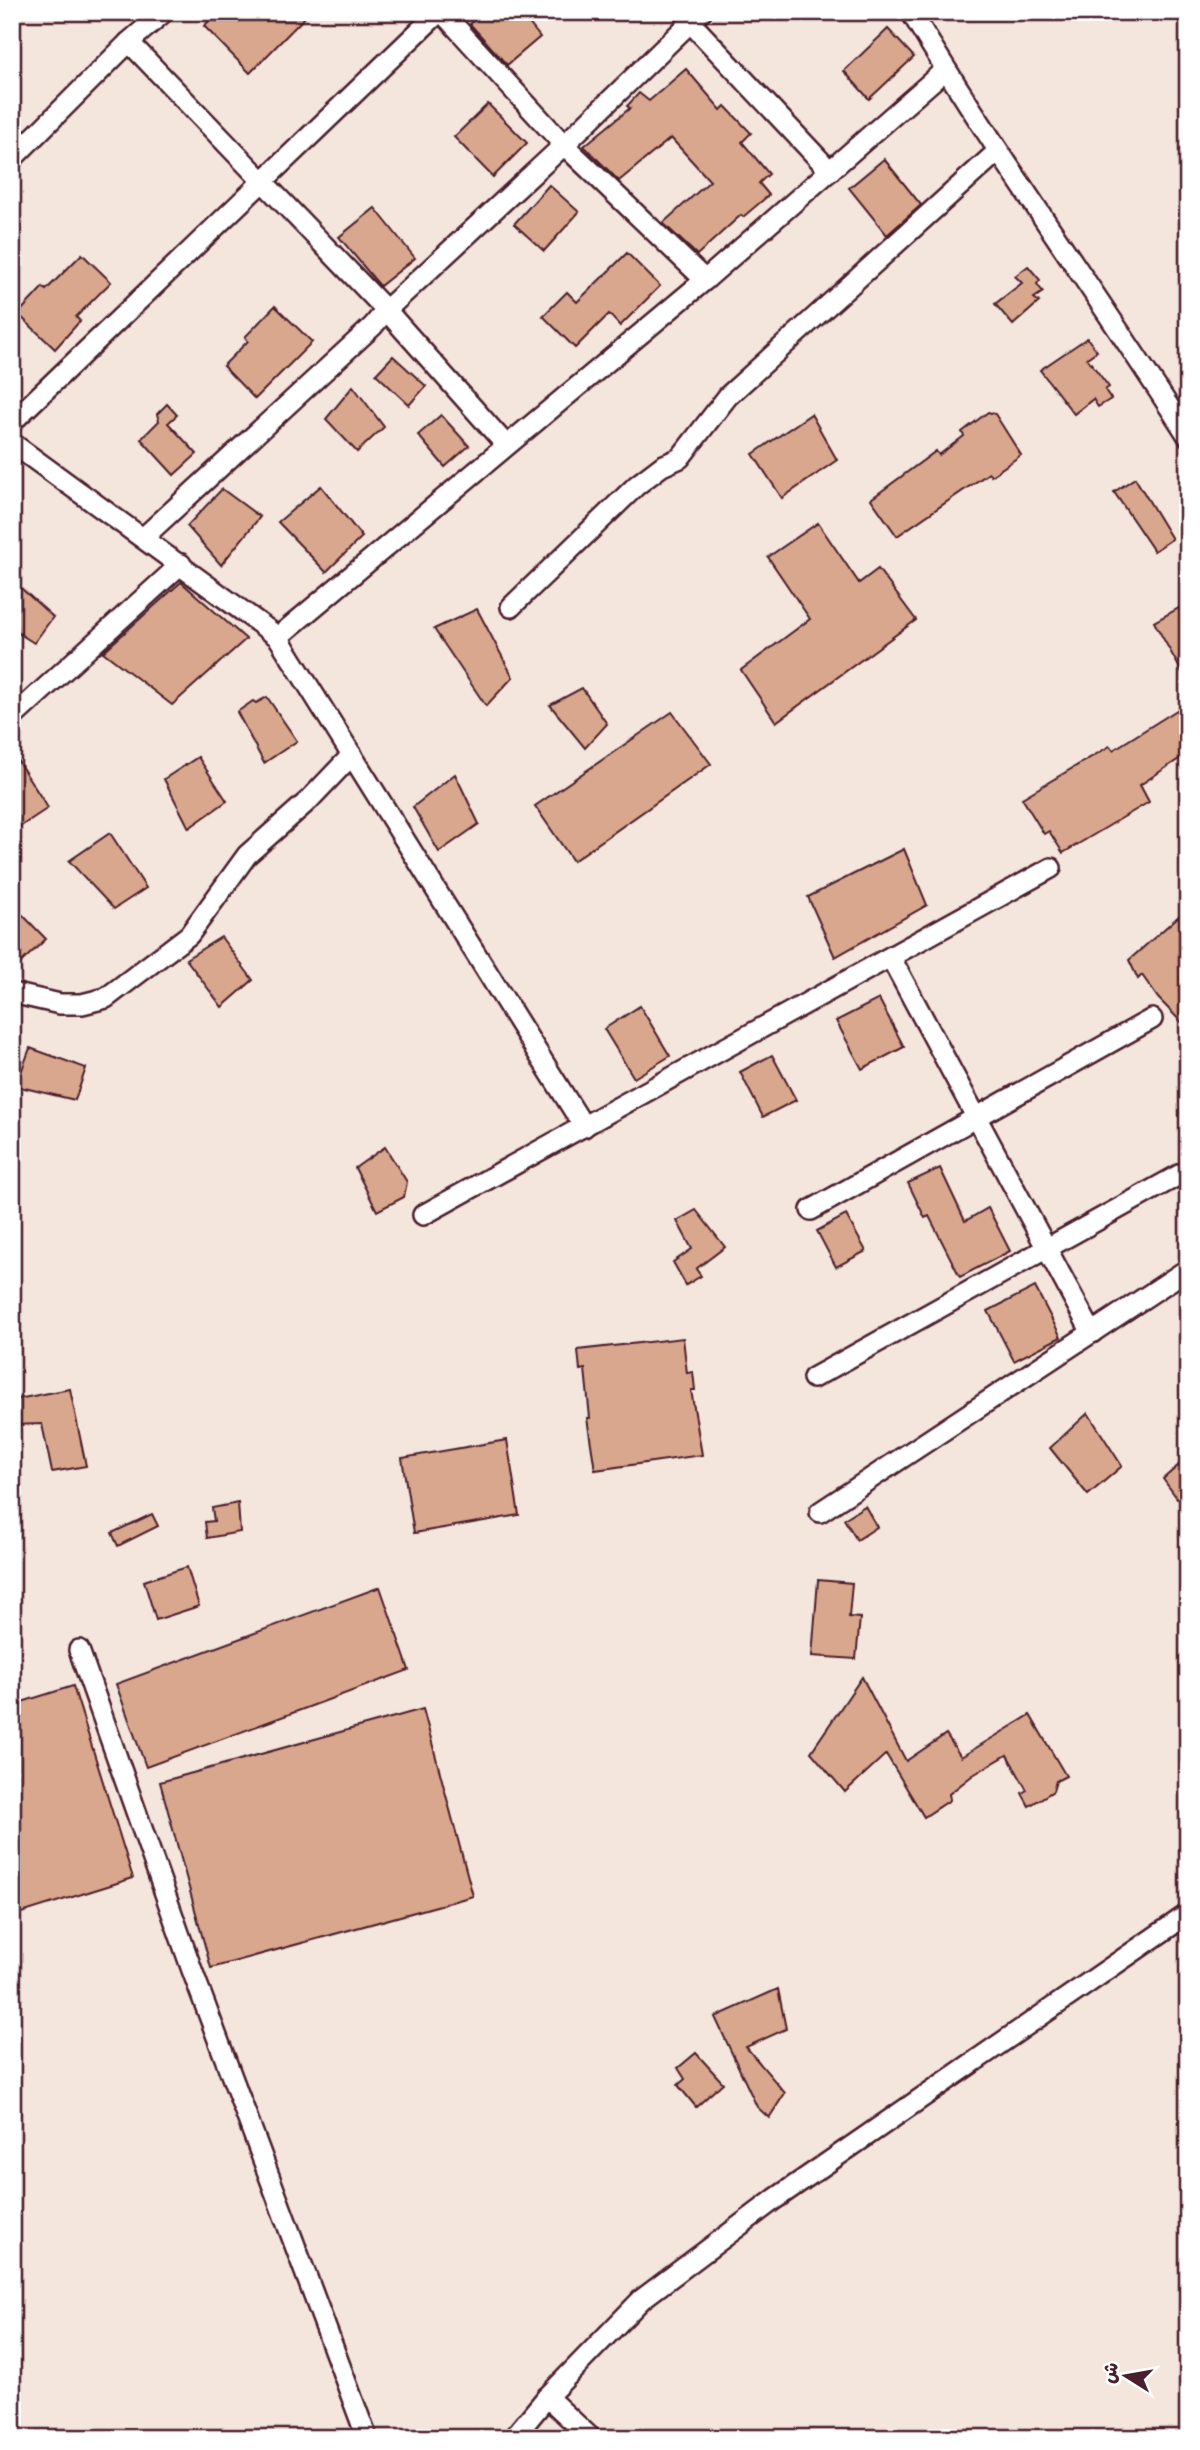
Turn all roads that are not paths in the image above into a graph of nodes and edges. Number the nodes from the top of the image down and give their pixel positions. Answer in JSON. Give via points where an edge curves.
{"nodes":[{"id":1,"x":164,"y":12,"type":"edge"},
{"id":2,"x":441,"y":12,"type":"edge"},
{"id":3,"x":911,"y":12,"type":"edge"},
{"id":4,"x":696,"y":17,"type":"edge"},
{"id":5,"x":129,"y":42,"type":"junction"},
{"id":6,"x":945,"y":70,"type":"junction"},
{"id":7,"x":564,"y":145,"type":"junction"},
{"id":8,"x":997,"y":152,"type":"junction"},
{"id":9,"x":12,"y":159,"type":"edge"},
{"id":10,"x":830,"y":171,"type":"junction"},
{"id":11,"x":264,"y":183,"type":"junction"},
{"id":12,"x":705,"y":280,"type":"junction"},
{"id":13,"x":386,"y":310,"type":"junction"},
{"id":14,"x":12,"y":422,"type":"edge"},
{"id":15,"x":1188,"y":436,"type":"edge"},
{"id":16,"x":12,"y":443,"type":"edge"},
{"id":17,"x":506,"y":445,"type":"junction"},
{"id":18,"x":144,"y":537,"type":"junction"},
{"id":19,"x":181,"y":564,"type":"junction"},
{"id":20,"x":511,"y":607,"type":"dead end"},
{"id":21,"x":278,"y":637,"type":"junction"},
{"id":22,"x":12,"y":718,"type":"edge"},
{"id":23,"x":352,"y":755,"type":"junction"},
{"id":24,"x":1051,"y":868,"type":"dead end"},
{"id":25,"x":891,"y":958,"type":"junction"},
{"id":26,"x":12,"y":993,"type":"edge"},
{"id":27,"x":1152,"y":1019,"type":"dead end"},
{"id":28,"x":976,"y":1116,"type":"junction"},
{"id":29,"x":584,"y":1127,"type":"junction"},
{"id":30,"x":1188,"y":1170,"type":"edge"},
{"id":31,"x":811,"y":1210,"type":"dead end"},
{"id":32,"x":423,"y":1214,"type":"dead end"},
{"id":33,"x":1047,"y":1250,"type":"junction"},
{"id":34,"x":1188,"y":1269,"type":"edge"},
{"id":35,"x":1092,"y":1333,"type":"junction"},
{"id":36,"x":813,"y":1378,"type":"dead end"},
{"id":37,"x":820,"y":1512,"type":"dead end"},
{"id":38,"x":79,"y":1650,"type":"dead end"},
{"id":39,"x":1188,"y":1914,"type":"edge"},
{"id":40,"x":547,"y":2397,"type":"junction"},
{"id":41,"x":367,"y":2438,"type":"edge"},
{"id":42,"x":513,"y":2438,"type":"edge"},
{"id":43,"x":591,"y":2438,"type":"edge"}],
"edges":[{"from":1,"to":5,"type":"street"},
{"from":2,"to":7,"type":"street"},
{"from":2,"to":11,"type":"street"},
{"from":3,"to":6,"type":"street"},
{"from":4,"to":7,"type":"street"},
{"from":4,"to":10,"type":"street"},
{"from":5,"to":9,"type":"street"},
{"from":5,"to":11,"type":"street"},
{"from":6,"to":8,"type":"street"},
{"from":6,"to":10,"type":"street"},
{"from":7,"to":12,"type":"street"},
{"from":7,"to":13,"type":"street"},
{"from":8,"to":15,"type":"street"},
{"from":8,"to":20,"type":"street","via":[[728,396],[680,458],[637,485]]},
{"from":10,"to":12,"type":"street"},
{"from":11,"to":13,"type":"street"},
{"from":11,"to":14,"type":"street"},
{"from":12,"to":17,"type":"street"},
{"from":13,"to":17,"type":"street"},
{"from":13,"to":18,"type":"street"},
{"from":16,"to":18,"type":"street"},
{"from":17,"to":21,"type":"street"},
{"from":18,"to":19,"type":"street"},
{"from":19,"to":21,"type":"street"},
{"from":19,"to":22,"type":"street"},
{"from":21,"to":23,"type":"street"},
{"from":23,"to":26,"type":"street","via":[[247,855],[189,935],[106,998],[60,1004]]},
{"from":23,"to":29,"type":"street"},
{"from":24,"to":25,"type":"street"},
{"from":25,"to":28,"type":"street"},
{"from":25,"to":29,"type":"street"},
{"from":27,"to":28,"type":"street"},
{"from":28,"to":31,"type":"street"},
{"from":28,"to":33,"type":"street"},
{"from":29,"to":32,"type":"street"},
{"from":30,"to":33,"type":"street"},
{"from":33,"to":35,"type":"street"},
{"from":33,"to":36,"type":"street"},
{"from":34,"to":35,"type":"street"},
{"from":35,"to":37,"type":"street"},
{"from":38,"to":41,"type":"street","via":[[196,1984]]},
{"from":39,"to":40,"type":"street","via":[[775,2199],[642,2299]]},
{"from":40,"to":42,"type":"street"},
{"from":40,"to":43,"type":"street"}]}
